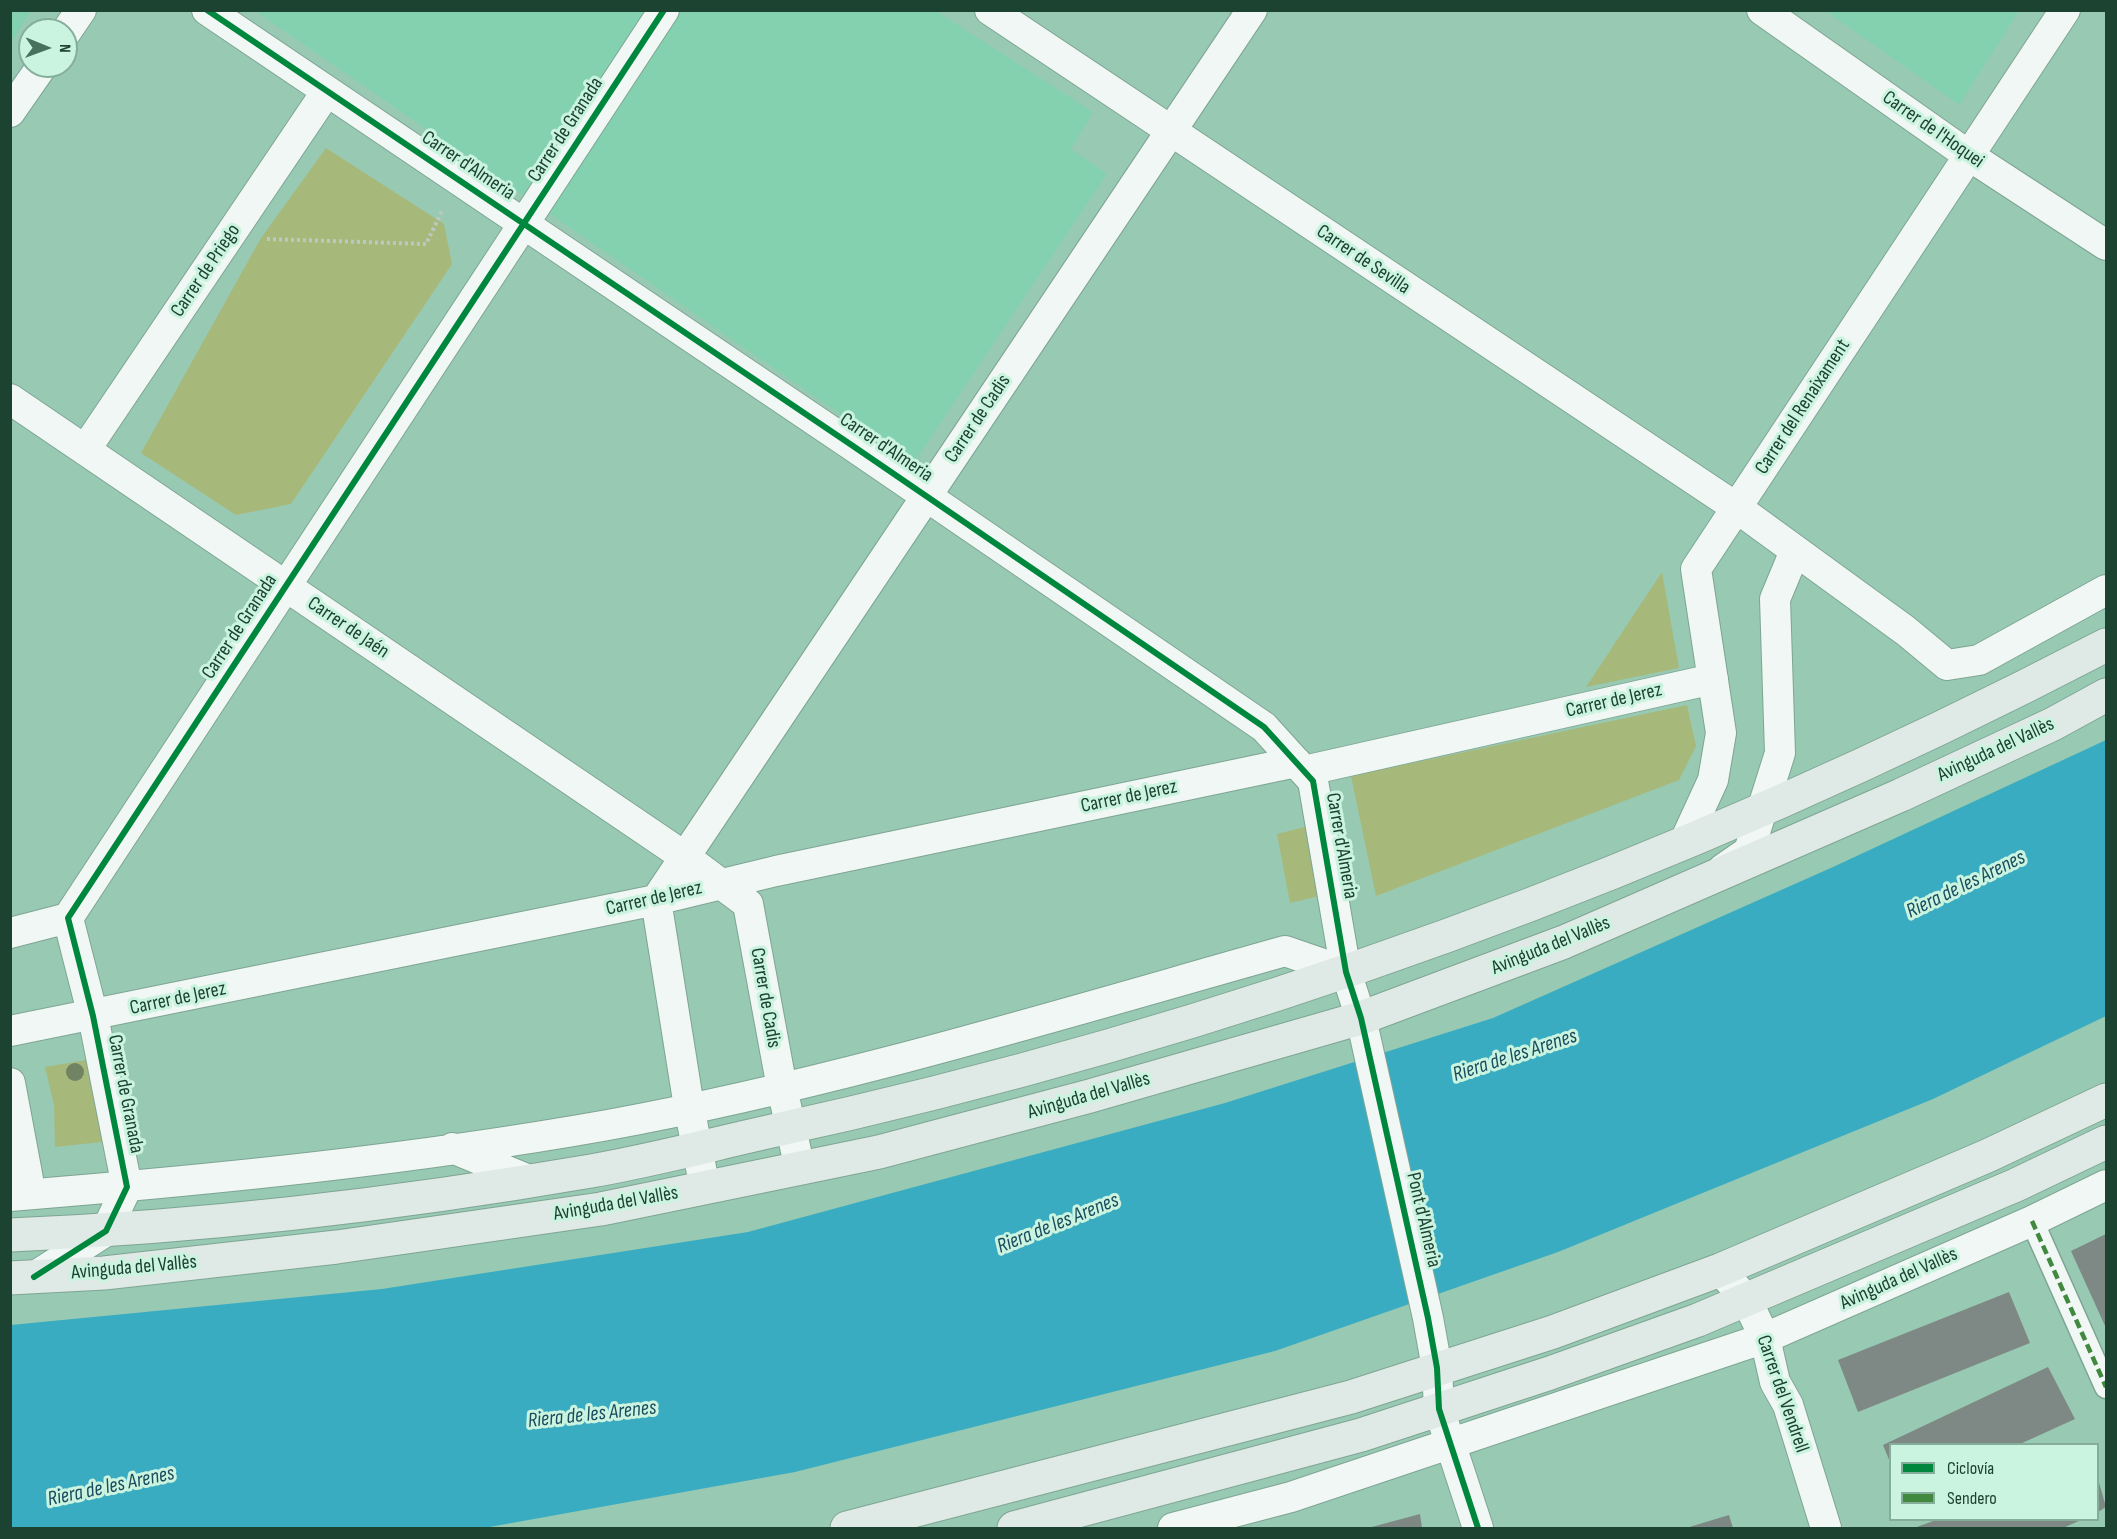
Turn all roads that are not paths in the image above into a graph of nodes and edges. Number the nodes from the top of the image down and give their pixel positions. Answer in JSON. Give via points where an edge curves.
{"nodes":[{"id":1,"x":207,"y":10,"type":"edge"},
{"id":2,"x":664,"y":10,"type":"edge"},
{"id":3,"x":990,"y":10,"type":"edge"},
{"id":4,"x":1252,"y":10,"type":"edge"},
{"id":5,"x":1762,"y":10,"type":"edge"},
{"id":6,"x":2065,"y":10,"type":"edge"},
{"id":7,"x":34,"y":78,"type":"edge"},
{"id":8,"x":327,"y":91,"type":"junction"},
{"id":9,"x":10,"y":112,"type":"edge"},
{"id":10,"x":1171,"y":132,"type":"junction"},
{"id":11,"x":1968,"y":155,"type":"junction"},
{"id":12,"x":524,"y":224,"type":"junction"},
{"id":13,"x":2106,"y":245,"type":"edge"},
{"id":14,"x":10,"y":399,"type":"edge"},
{"id":15,"x":86,"y":450,"type":"junction"},
{"id":16,"x":927,"y":496,"type":"junction"},
{"id":17,"x":1737,"y":508,"type":"junction"},
{"id":18,"x":1795,"y":551,"type":"junction"},
{"id":19,"x":286,"y":586,"type":"junction"},
{"id":20,"x":2106,"y":590,"type":"edge"},
{"id":21,"x":2106,"y":645,"type":"edge"},
{"id":22,"x":1713,"y":679,"type":"junction"},
{"id":23,"x":2106,"y":695,"type":"edge"},
{"id":24,"x":1300,"y":767,"type":"junction"},
{"id":25,"x":1763,"y":809,"type":"junction"},
{"id":26,"x":1684,"y":843,"type":"junction"},
{"id":27,"x":685,"y":857,"type":"junction"},
{"id":28,"x":1708,"y":880,"type":"junction"},
{"id":29,"x":720,"y":883,"type":"junction"},
{"id":30,"x":656,"y":900,"type":"junction"},
{"id":31,"x":68,"y":918,"type":"junction"},
{"id":32,"x":10,"y":933,"type":"edge"},
{"id":33,"x":1346,"y":972,"type":"junction"},
{"id":34,"x":93,"y":1016,"type":"junction"},
{"id":35,"x":1363,"y":1029,"type":"junction"},
{"id":36,"x":10,"y":1031,"type":"edge"},
{"id":37,"x":10,"y":1083,"type":"edge"},
{"id":38,"x":782,"y":1088,"type":"junction"},
{"id":39,"x":2106,"y":1100,"type":"edge"},
{"id":40,"x":689,"y":1107,"type":"junction"},
{"id":41,"x":792,"y":1127,"type":"junction"},
{"id":42,"x":2106,"y":1142,"type":"edge"},
{"id":43,"x":452,"y":1148,"type":"junction"},
{"id":44,"x":698,"y":1148,"type":"junction"},
{"id":45,"x":800,"y":1169,"type":"junction"},
{"id":46,"x":529,"y":1180,"type":"junction"},
{"id":47,"x":2106,"y":1185,"type":"edge"},
{"id":48,"x":127,"y":1187,"type":"junction"},
{"id":49,"x":705,"y":1188,"type":"junction"},
{"id":50,"x":10,"y":1194,"type":"edge"},
{"id":51,"x":2032,"y":1221,"type":"junction"},
{"id":52,"x":106,"y":1231,"type":"junction"},
{"id":53,"x":10,"y":1235,"type":"edge"},
{"id":54,"x":1720,"y":1270,"type":"junction"},
{"id":55,"x":22,"y":1277,"type":"edge"},
{"id":56,"x":1746,"y":1299,"type":"junction"},
{"id":57,"x":1765,"y":1338,"type":"junction"},
{"id":58,"x":1437,"y":1368,"type":"junction"},
{"id":59,"x":2106,"y":1388,"type":"edge"},
{"id":60,"x":1439,"y":1409,"type":"junction"},
{"id":61,"x":1450,"y":1445,"type":"junction"},
{"id":62,"x":847,"y":1528,"type":"edge"},
{"id":63,"x":1014,"y":1528,"type":"edge"},
{"id":64,"x":1173,"y":1528,"type":"edge"},
{"id":65,"x":1478,"y":1528,"type":"edge"},
{"id":66,"x":1826,"y":1528,"type":"edge"}],
"edges":[{"from":1,"to":8,"type":"street","name":"Carrer d'Almeria"},
{"from":2,"to":12,"type":"street","name":"Carrer de Granada"},
{"from":3,"to":10,"type":"street","name":"Carrer de Sevilla"},
{"from":4,"to":10,"type":"street","name":"Carrer de Cadis"},
{"from":5,"to":11,"type":"street","name":"Carrer de l'Hoquei"},
{"from":6,"to":11,"type":"street","name":"Carrer del Renaixament"},
{"from":7,"to":9,"type":"street"},
{"from":8,"to":12,"type":"street","name":"Carrer d'Almeria"},
{"from":8,"to":15,"type":"street","name":"Carrer de Priego"},
{"from":10,"to":16,"type":"street","name":"Carrer de Cadis"},
{"from":10,"to":17,"type":"street","name":"Carrer de Sevilla"},
{"from":11,"to":13,"type":"street","name":"Carrer de l'Hoquei"},
{"from":11,"to":17,"type":"street","name":"Carrer del Renaixament"},
{"from":12,"to":16,"type":"street","name":"Carrer d'Almeria"},
{"from":12,"to":19,"type":"street","name":"Carrer de Granada"},
{"from":14,"to":15,"type":"street","name":"Carrer de Jaén"},
{"from":15,"to":19,"type":"street","name":"Carrer de Jaén"},
{"from":16,"to":24,"type":"street","name":"Carrer d'Almeria","via":[[1264,727]]},
{"from":16,"to":27,"type":"street","name":"Carrer de Cadis"},
{"from":17,"to":18,"type":"street"},
{"from":17,"to":22,"type":"street","name":"Carrer del Renaixament","via":[[1696,569]]},
{"from":18,"to":20,"type":"street","via":[[1947,665],[1979,660]]},
{"from":18,"to":25,"type":"street","via":[[1775,600],[1780,753]]},
{"from":19,"to":27,"type":"street","name":"Carrer de Jaén"},
{"from":19,"to":31,"type":"street","name":"Carrer de Granada"},
{"from":21,"to":25,"type":"main road","name":"Avinguda del Vallès","via":[[1885,757]]},
{"from":22,"to":24,"type":"street","name":"Carrer de Jerez"},
{"from":22,"to":26,"type":"street","name":"Carrer del Renaixament","via":[[1721,733],[1713,780]]},
{"from":23,"to":28,"type":"main road","name":"Avinguda del Vallès","via":[[1901,795]]},
{"from":24,"to":29,"type":"street","name":"Carrer de Jerez"},
{"from":24,"to":33,"type":"street","name":"Carrer d'Almeria","via":[[1313,781]]},
{"from":25,"to":26,"type":"main road","name":"Avinguda del Vallès"},
{"from":25,"to":28,"type":"street","via":[[1749,851]]},
{"from":26,"to":33,"type":"main road","name":"Avinguda del Vallès","via":[[1548,900]]},
{"from":27,"to":29,"type":"street","name":"Carrer de Cadis"},
{"from":27,"to":30,"type":"street","name":"Carrer de Cadis"},
{"from":28,"to":35,"type":"main road","name":"Avinguda del Vallès"},
{"from":29,"to":30,"type":"street","name":"Carrer de Jerez"},
{"from":29,"to":38,"type":"street","name":"Carrer de Cadis","via":[[748,904]]},
{"from":30,"to":34,"type":"street","name":"Carrer de Jerez"},
{"from":30,"to":40,"type":"street"},
{"from":31,"to":32,"type":"street"},
{"from":31,"to":34,"type":"street","name":"Carrer de Granada"},
{"from":33,"to":35,"type":"street","name":"Carrer d'Almeria"},
{"from":33,"to":38,"type":"street","via":[[1285,951],[858,1071]]},
{"from":33,"to":41,"type":"main road","name":"Avinguda del Vallès","via":[[1074,1057]]},
{"from":34,"to":36,"type":"street","name":"Carrer de Jerez"},
{"from":34,"to":48,"type":"street","name":"Carrer de Granada"},
{"from":35,"to":45,"type":"main road","name":"Avinguda del Vallès"},
{"from":35,"to":58,"type":"street","name":"Pont d'Almeria"},
{"from":37,"to":50,"type":"street","via":[[28,1179]]},
{"from":38,"to":40,"type":"street"},
{"from":38,"to":41,"type":"street","name":"Carrer de Cadis"},
{"from":39,"to":54,"type":"main road","via":[[1987,1156]]},
{"from":40,"to":43,"type":"street","via":[[609,1124]]},
{"from":40,"to":44,"type":"street"},
{"from":41,"to":44,"type":"main road","name":"Avinguda del Vallès"},
{"from":41,"to":45,"type":"street","name":"Carrer de Cadis"},
{"from":42,"to":56,"type":"main road","name":"Avinguda del Vallès","via":[[2016,1185]]},
{"from":43,"to":46,"type":"street"},
{"from":43,"to":48,"type":"street"},
{"from":44,"to":46,"type":"main road","name":"Avinguda del Vallès","via":[[595,1171]]},
{"from":44,"to":49,"type":"street"},
{"from":45,"to":49,"type":"main road","name":"Avinguda del Vallès"},
{"from":46,"to":52,"type":"main road","name":"Avinguda del Vallès","via":[[327,1210]]},
{"from":47,"to":51,"type":"street","name":"Avinguda del Vallès"},
{"from":48,"to":50,"type":"street"},
{"from":48,"to":52,"type":"street"},
{"from":49,"to":55,"type":"main road","name":"Avinguda del Vallès","via":[[602,1209],[337,1247],[104,1273]]},
{"from":51,"to":57,"type":"street","name":"Avinguda del Vallès"},
{"from":51,"to":59,"type":"street"},
{"from":52,"to":53,"type":"main road","name":"Avinguda del Vallès"},
{"from":52,"to":55,"type":"street"},
{"from":54,"to":56,"type":"street","name":"Carrer del Vendrell"},
{"from":54,"to":58,"type":"main road","via":[[1553,1332]]},
{"from":56,"to":57,"type":"street","name":"Carrer del Vendrell"},
{"from":56,"to":60,"type":"main road","name":"Avinguda del Vallès","via":[[1698,1320]]},
{"from":57,"to":61,"type":"street","name":"Avinguda del Vallès"},
{"from":57,"to":66,"type":"street","name":"Carrer del Vendrell","via":[[1775,1382],[1788,1405]]},
{"from":58,"to":60,"type":"street","name":"Pont d'Almeria"},
{"from":58,"to":62,"type":"main road","via":[[1351,1397]]},
{"from":60,"to":61,"type":"street","name":"Pont d'Almeria"},
{"from":60,"to":63,"type":"main road","name":"Avinguda del Vallès","via":[[1361,1435]]},
{"from":61,"to":64,"type":"street","name":"Avinguda del Vallès","via":[[1291,1497]]},
{"from":61,"to":65,"type":"street","name":"Pont d'Almeria"}]}
